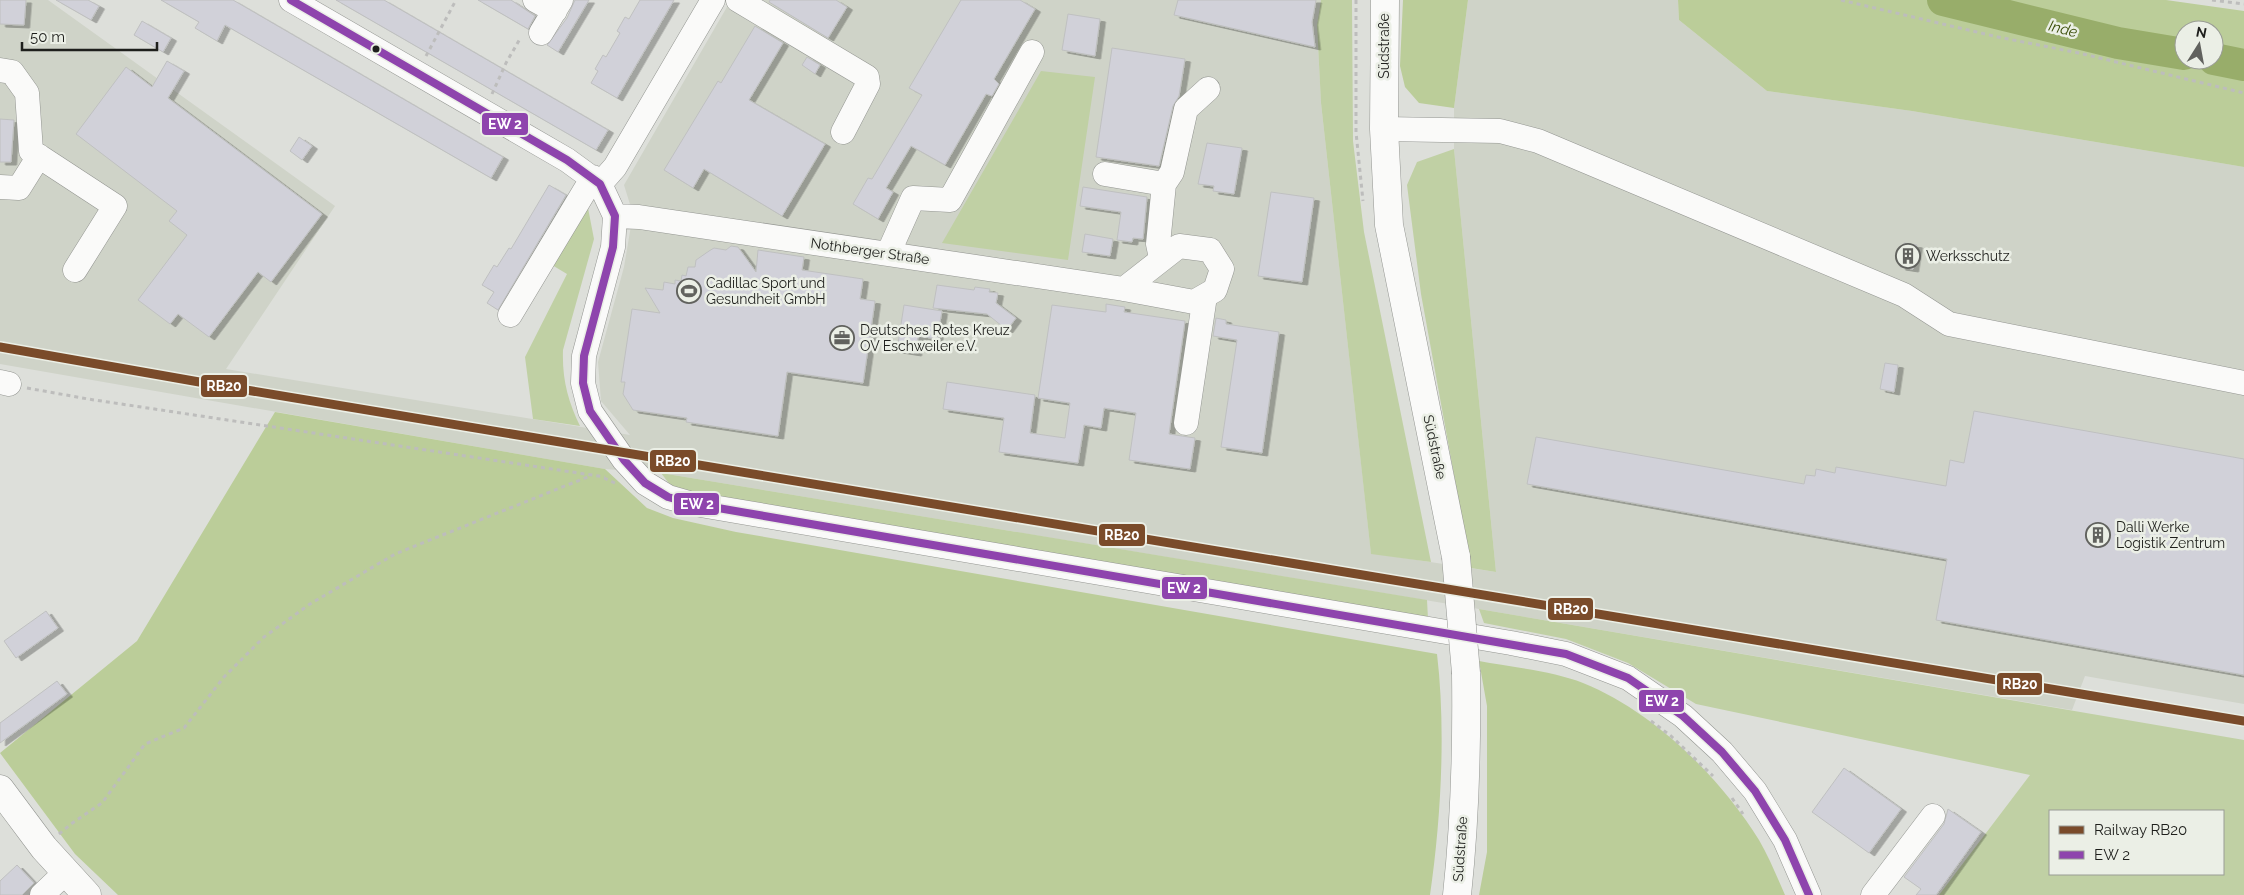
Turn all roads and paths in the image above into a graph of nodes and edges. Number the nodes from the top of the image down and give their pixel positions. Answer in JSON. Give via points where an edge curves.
{"nodes":[{"id":1,"x":292,"y":0,"type":"edge"},
{"id":2,"x":456,"y":0,"type":"edge"},
{"id":3,"x":713,"y":0,"type":"edge"},
{"id":4,"x":738,"y":0,"type":"edge"},
{"id":5,"x":1385,"y":0,"type":"edge"},
{"id":6,"x":1841,"y":0,"type":"edge"},
{"id":7,"x":2212,"y":0,"type":"edge"},
{"id":8,"x":551,"y":4,"type":"edge"},
{"id":9,"x":2244,"y":4,"type":"edge"},
{"id":10,"x":541,"y":33,"type":"joint"},
{"id":11,"x":1032,"y":52,"type":"dead end"},
{"id":12,"x":0,"y":70,"type":"edge"},
{"id":13,"x":416,"y":72,"type":"junction"},
{"id":14,"x":501,"y":77,"type":"dead end"},
{"id":15,"x":1208,"y":89,"type":"dead end"},
{"id":16,"x":2244,"y":93,"type":"edge"},
{"id":17,"x":1384,"y":129,"type":"junction"},
{"id":18,"x":843,"y":132,"type":"dead end"},
{"id":19,"x":39,"y":156,"type":"junction"},
{"id":20,"x":1105,"y":174,"type":"dead end"},
{"id":21,"x":596,"y":181,"type":"junction"},
{"id":22,"x":1164,"y":184,"type":"junction"},
{"id":23,"x":0,"y":187,"type":"edge"},
{"id":24,"x":615,"y":216,"type":"junction"},
{"id":25,"x":888,"y":254,"type":"junction"},
{"id":26,"x":1161,"y":258,"type":"junction"},
{"id":27,"x":75,"y":270,"type":"dead end"},
{"id":28,"x":1124,"y":289,"type":"junction"},
{"id":29,"x":1204,"y":296,"type":"junction"},
{"id":30,"x":510,"y":315,"type":"dead end"},
{"id":31,"x":2244,"y":382,"type":"edge"},
{"id":32,"x":5,"y":383,"type":"edge"},
{"id":33,"x":1186,"y":423,"type":"dead end"},
{"id":34,"x":624,"y":460,"type":"junction"},
{"id":35,"x":590,"y":476,"type":"junction"},
{"id":36,"x":604,"y":478,"type":"junction"},
{"id":37,"x":624,"y":488,"type":"dead end"},
{"id":38,"x":1648,"y":719,"type":"dead end"},
{"id":39,"x":1714,"y":777,"type":"dead end"},
{"id":40,"x":0,"y":789,"type":"edge"},
{"id":41,"x":1727,"y":791,"type":"dead end"},
{"id":42,"x":1744,"y":815,"type":"dead end"},
{"id":43,"x":1933,"y":816,"type":"dead end"},
{"id":44,"x":44,"y":848,"type":"junction"},
{"id":45,"x":65,"y":873,"type":"junction"},
{"id":46,"x":42,"y":895,"type":"edge"},
{"id":47,"x":87,"y":895,"type":"edge"},
{"id":48,"x":1457,"y":895,"type":"edge"},
{"id":49,"x":1809,"y":895,"type":"edge"},
{"id":50,"x":1873,"y":895,"type":"edge"}],
"edges":[{"from":1,"to":13,"type":"street"},
{"from":2,"to":13,"type":"path"},
{"from":3,"to":21,"type":"street","via":[[616,167]]},
{"from":4,"to":18,"type":"street","via":[[867,76],[868,84]]},
{"from":5,"to":17,"type":"main road","name":"Südstraße"},
{"from":6,"to":16,"type":"path"},
{"from":7,"to":9,"type":"path"},
{"from":8,"to":10,"type":"street"},
{"from":10,"to":14,"type":"path","via":[[525,32]]},
{"from":11,"to":25,"type":"street","via":[[950,200],[912,198]]},
{"from":12,"to":19,"type":"street","via":[[12,72],[27,93],[31,151]]},
{"from":13,"to":21,"type":"street"},
{"from":15,"to":22,"type":"street","via":[[1186,109],[1172,172]]},
{"from":17,"to":31,"type":"street","via":[[1500,131],[1538,141],[1904,295],[1949,324]]},
{"from":17,"to":48,"type":"main road","name":"Südstraße","bridge":true,"via":[[1389,225],[1456,557],[1466,673],[1467,742]]},
{"from":19,"to":23,"type":"street","via":[[19,188]]},
{"from":19,"to":27,"type":"street","via":[[115,206]]},
{"from":20,"to":22,"type":"street"},
{"from":21,"to":24,"type":"street"},
{"from":21,"to":30,"type":"street"},
{"from":22,"to":26,"type":"street","via":[[1158,244]]},
{"from":24,"to":25,"type":"street","name":"Nothberger Straße"},
{"from":24,"to":34,"type":"street","via":[[613,247],[584,356],[582,383],[590,411]]},
{"from":25,"to":28,"type":"street","name":"Nothberger Straße"},
{"from":26,"to":28,"type":"street"},
{"from":26,"to":29,"type":"street","via":[[1179,246],[1210,250],[1222,269],[1215,290]]},
{"from":28,"to":29,"type":"street","name":"Nothberger Straße","via":[[1194,302]]},
{"from":29,"to":33,"type":"street"},
{"from":32,"to":35,"type":"path","via":[[88,399]]},
{"from":34,"to":36,"type":"path"},
{"from":34,"to":49,"type":"street","via":[[646,483],[668,497],[689,503],[1511,642],[1575,658],[1628,678],[1683,716],[1722,752],[1755,791],[1785,840]]},
{"from":35,"to":36,"type":"path"},
{"from":35,"to":44,"type":"path","via":[[395,554],[310,604],[264,637],[224,677],[184,728],[145,744],[102,803]]},
{"from":36,"to":37,"type":"path"},
{"from":38,"to":39,"type":"path"},
{"from":40,"to":44,"type":"main road"},
{"from":41,"to":42,"type":"path"},
{"from":43,"to":50,"type":"street"},
{"from":44,"to":45,"type":"main road"},
{"from":45,"to":46,"type":"street"},
{"from":45,"to":47,"type":"main road"}]}
